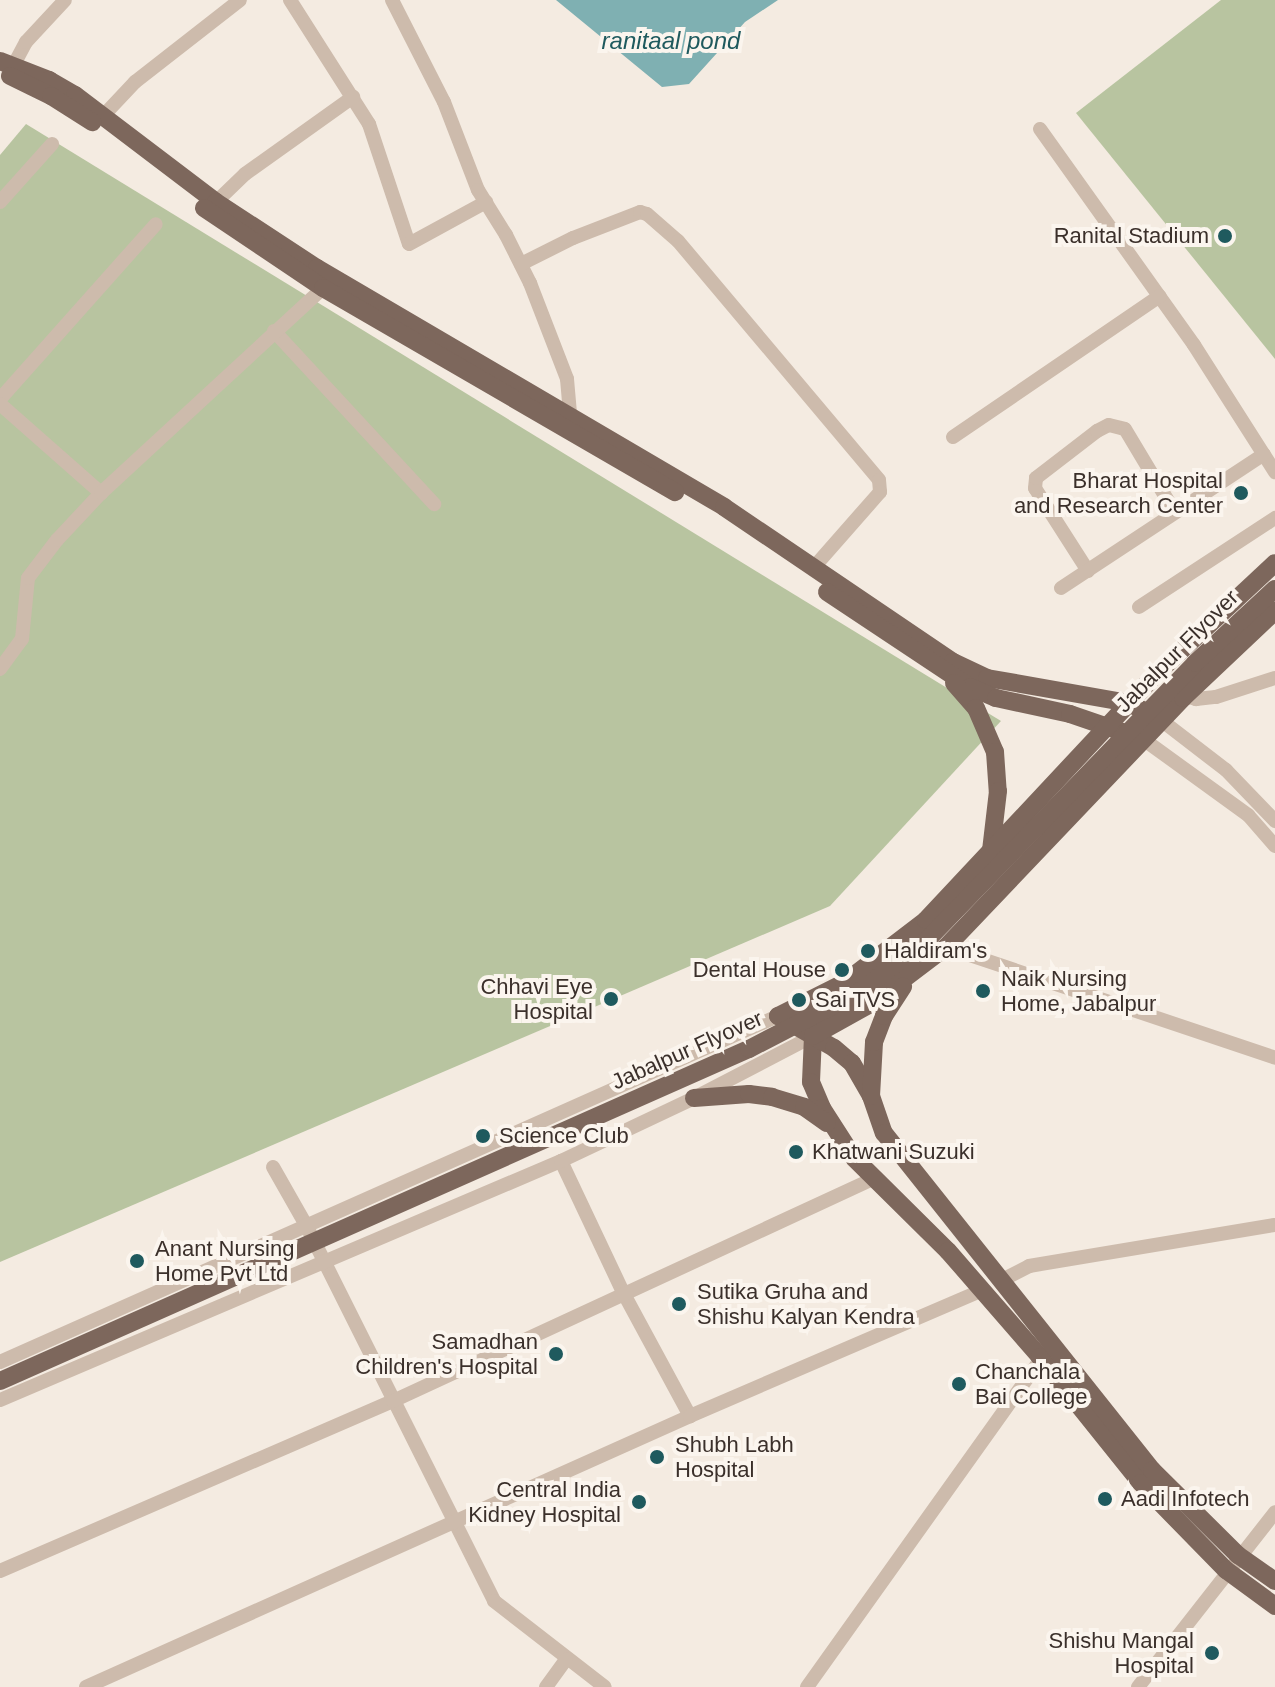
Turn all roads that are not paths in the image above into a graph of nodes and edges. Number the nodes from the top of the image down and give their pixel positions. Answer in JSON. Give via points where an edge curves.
{"nodes":[{"id":1,"x":65,"y":0,"type":"edge"},
{"id":2,"x":240,"y":0,"type":"edge"},
{"id":3,"x":290,"y":0,"type":"edge"},
{"id":4,"x":392,"y":0,"type":"edge"},
{"id":5,"x":6,"y":69,"type":"edge"},
{"id":6,"x":353,"y":97,"type":"junction"},
{"id":7,"x":103,"y":116,"type":"junction"},
{"id":8,"x":1040,"y":129,"type":"dead end"},
{"id":9,"x":52,"y":144,"type":"dead end"},
{"id":10,"x":0,"y":202,"type":"edge"},
{"id":11,"x":216,"y":202,"type":"junction"},
{"id":12,"x":486,"y":202,"type":"junction"},
{"id":13,"x":156,"y":224,"type":"dead end"},
{"id":14,"x":521,"y":264,"type":"junction"},
{"id":15,"x":323,"y":288,"type":"junction"},
{"id":16,"x":1160,"y":296,"type":"junction"},
{"id":17,"x":274,"y":331,"type":"junction"},
{"id":18,"x":0,"y":402,"type":"edge"},
{"id":19,"x":570,"y":417,"type":"junction"},
{"id":20,"x":953,"y":437,"type":"dead end"},
{"id":21,"x":1264,"y":454,"type":"junction"},
{"id":22,"x":1275,"y":472,"type":"edge"},
{"id":23,"x":101,"y":493,"type":"junction"},
{"id":24,"x":434,"y":504,"type":"dead end"},
{"id":25,"x":1174,"y":511,"type":"junction"},
{"id":26,"x":1275,"y":518,"type":"edge"},
{"id":27,"x":1275,"y":563,"type":"edge"},
{"id":28,"x":814,"y":567,"type":"junction"},
{"id":29,"x":1088,"y":571,"type":"junction"},
{"id":30,"x":1061,"y":588,"type":"dead end"},
{"id":31,"x":1275,"y":589,"type":"edge"},
{"id":32,"x":1139,"y":607,"type":"dead end"},
{"id":33,"x":1275,"y":611,"type":"edge"},
{"id":34,"x":0,"y":669,"type":"edge"},
{"id":35,"x":944,"y":672,"type":"junction"},
{"id":36,"x":1155,"y":675,"type":"junction"},
{"id":37,"x":1275,"y":678,"type":"edge"},
{"id":38,"x":1183,"y":698,"type":"junction"},
{"id":39,"x":1129,"y":703,"type":"junction"},
{"id":40,"x":1161,"y":720,"type":"junction"},
{"id":41,"x":1109,"y":726,"type":"junction"},
{"id":42,"x":1143,"y":739,"type":"junction"},
{"id":43,"x":1275,"y":821,"type":"edge"},
{"id":44,"x":1275,"y":846,"type":"edge"},
{"id":45,"x":991,"y":851,"type":"junction"},
{"id":46,"x":946,"y":947,"type":"junction"},
{"id":47,"x":909,"y":978,"type":"junction"},
{"id":48,"x":824,"y":994,"type":"junction"},
{"id":49,"x":778,"y":1016,"type":"junction"},
{"id":50,"x":813,"y":1036,"type":"junction"},
{"id":51,"x":1275,"y":1058,"type":"edge"},
{"id":52,"x":871,"y":1096,"type":"junction"},
{"id":53,"x":694,"y":1098,"type":"junction"},
{"id":54,"x":833,"y":1127,"type":"junction"},
{"id":55,"x":561,"y":1161,"type":"junction"},
{"id":56,"x":273,"y":1167,"type":"dead end"},
{"id":57,"x":875,"y":1178,"type":"junction"},
{"id":58,"x":306,"y":1225,"type":"junction"},
{"id":59,"x":1275,"y":1225,"type":"edge"},
{"id":60,"x":322,"y":1261,"type":"junction"},
{"id":61,"x":1000,"y":1281,"type":"junction"},
{"id":62,"x":983,"y":1290,"type":"junction"},
{"id":63,"x":624,"y":1294,"type":"junction"},
{"id":64,"x":1046,"y":1352,"type":"junction"},
{"id":65,"x":0,"y":1362,"type":"edge"},
{"id":66,"x":0,"y":1381,"type":"edge"},
{"id":67,"x":0,"y":1400,"type":"edge"},
{"id":68,"x":393,"y":1401,"type":"junction"},
{"id":69,"x":690,"y":1416,"type":"junction"},
{"id":70,"x":1275,"y":1512,"type":"edge"},
{"id":71,"x":454,"y":1522,"type":"junction"},
{"id":72,"x":1238,"y":1555,"type":"junction"},
{"id":73,"x":1226,"y":1570,"type":"junction"},
{"id":74,"x":0,"y":1571,"type":"edge"},
{"id":75,"x":1275,"y":1581,"type":"edge"},
{"id":76,"x":1275,"y":1606,"type":"edge"},
{"id":77,"x":566,"y":1659,"type":"junction"},
{"id":78,"x":86,"y":1687,"type":"edge"},
{"id":79,"x":546,"y":1687,"type":"edge"},
{"id":80,"x":605,"y":1687,"type":"edge"},
{"id":81,"x":807,"y":1687,"type":"edge"},
{"id":82,"x":1138,"y":1687,"type":"edge"}],
"edges":[{"from":1,"to":5,"type":"street"},
{"from":2,"to":7,"type":"street","via":[[135,82]]},
{"from":3,"to":6,"type":"street"},
{"from":4,"to":12,"type":"street","via":[[444,102]]},
{"from":5,"to":7,"type":"main road","via":[[49,80]]},
{"from":5,"to":15,"type":"main road","via":[[79,114],[222,221]]},
{"from":6,"to":11,"type":"street","via":[[245,174]]},
{"from":6,"to":12,"type":"street","via":[[369,124],[409,244]]},
{"from":7,"to":11,"type":"main road"},
{"from":8,"to":16,"type":"street"},
{"from":9,"to":10,"type":"street"},
{"from":11,"to":19,"type":"main road"},
{"from":12,"to":14,"type":"street"},
{"from":13,"to":18,"type":"street"},
{"from":14,"to":19,"type":"street","via":[[567,379]]},
{"from":14,"to":28,"type":"street","via":[[640,212],[678,241],[879,480],[880,492]]},
{"from":15,"to":17,"type":"street"},
{"from":15,"to":35,"type":"main road","via":[[707,510]]},
{"from":16,"to":20,"type":"street"},
{"from":16,"to":21,"type":"street"},
{"from":17,"to":23,"type":"street"},
{"from":17,"to":24,"type":"street"},
{"from":18,"to":23,"type":"street"},
{"from":19,"to":28,"type":"main road"},
{"from":21,"to":22,"type":"street"},
{"from":21,"to":25,"type":"street"},
{"from":23,"to":34,"type":"street","via":[[28,578],[22,639]]},
{"from":25,"to":29,"type":"street"},
{"from":25,"to":29,"type":"street","via":[[1125,429],[1109,425],[1097,431],[1036,478],[1035,488]]},
{"from":26,"to":32,"type":"street"},
{"from":27,"to":36,"type":"main road"},
{"from":28,"to":39,"type":"main road","via":[[907,633],[987,678]]},
{"from":29,"to":30,"type":"street"},
{"from":31,"to":66,"type":"main road","name":"Jabalpur Flyover","bridge":true,"via":[[1195,663],[927,940],[859,992],[734,1056]]},
{"from":33,"to":38,"type":"main road"},
{"from":35,"to":41,"type":"main road","via":[[996,698]]},
{"from":35,"to":45,"type":"main road","via":[[976,708],[995,752],[998,791]]},
{"from":36,"to":38,"type":"street"},
{"from":36,"to":39,"type":"main road"},
{"from":37,"to":38,"type":"street","via":[[1216,697]]},
{"from":38,"to":40,"type":"main road"},
{"from":39,"to":40,"type":"main road"},
{"from":39,"to":41,"type":"main road"},
{"from":40,"to":42,"type":"main road"},
{"from":40,"to":43,"type":"street","via":[[1226,770]]},
{"from":41,"to":42,"type":"main road"},
{"from":41,"to":45,"type":"main road"},
{"from":42,"to":44,"type":"street","via":[[1248,815]]},
{"from":42,"to":46,"type":"main road"},
{"from":45,"to":48,"type":"main road","via":[[926,920]]},
{"from":46,"to":47,"type":"main road"},
{"from":46,"to":51,"type":"street"},
{"from":47,"to":50,"type":"main road"},
{"from":47,"to":52,"type":"main road","via":[[874,1042]]},
{"from":48,"to":49,"type":"main road"},
{"from":48,"to":50,"type":"main road"},
{"from":49,"to":50,"type":"main road"},
{"from":49,"to":58,"type":"street"},
{"from":50,"to":52,"type":"main road","via":[[852,1063]]},
{"from":50,"to":53,"type":"street"},
{"from":50,"to":54,"type":"main road","via":[[811,1082]]},
{"from":52,"to":61,"type":"main road","via":[[884,1133]]},
{"from":53,"to":54,"type":"main road","via":[[772,1097],[804,1107]]},
{"from":53,"to":55,"type":"street"},
{"from":54,"to":57,"type":"main road"},
{"from":55,"to":60,"type":"street"},
{"from":55,"to":63,"type":"street"},
{"from":56,"to":58,"type":"street"},
{"from":57,"to":62,"type":"main road"},
{"from":57,"to":63,"type":"street"},
{"from":58,"to":60,"type":"street"},
{"from":58,"to":65,"type":"street"},
{"from":59,"to":61,"type":"street","via":[[1029,1266]]},
{"from":60,"to":67,"type":"street"},
{"from":60,"to":68,"type":"street"},
{"from":61,"to":64,"type":"main road"},
{"from":62,"to":64,"type":"main road"},
{"from":62,"to":69,"type":"street"},
{"from":63,"to":68,"type":"street"},
{"from":63,"to":69,"type":"street"},
{"from":64,"to":72,"type":"main road","via":[[1152,1470]]},
{"from":64,"to":73,"type":"main road","via":[[1141,1483]]},
{"from":64,"to":81,"type":"street"},
{"from":68,"to":71,"type":"street"},
{"from":68,"to":74,"type":"street"},
{"from":69,"to":71,"type":"street"},
{"from":70,"to":72,"type":"street"},
{"from":71,"to":77,"type":"street","via":[[494,1601]]},
{"from":71,"to":78,"type":"street"},
{"from":72,"to":73,"type":"street"},
{"from":72,"to":75,"type":"main road"},
{"from":73,"to":76,"type":"main road"},
{"from":73,"to":82,"type":"street"},
{"from":77,"to":79,"type":"street"},
{"from":77,"to":80,"type":"street"}]}
